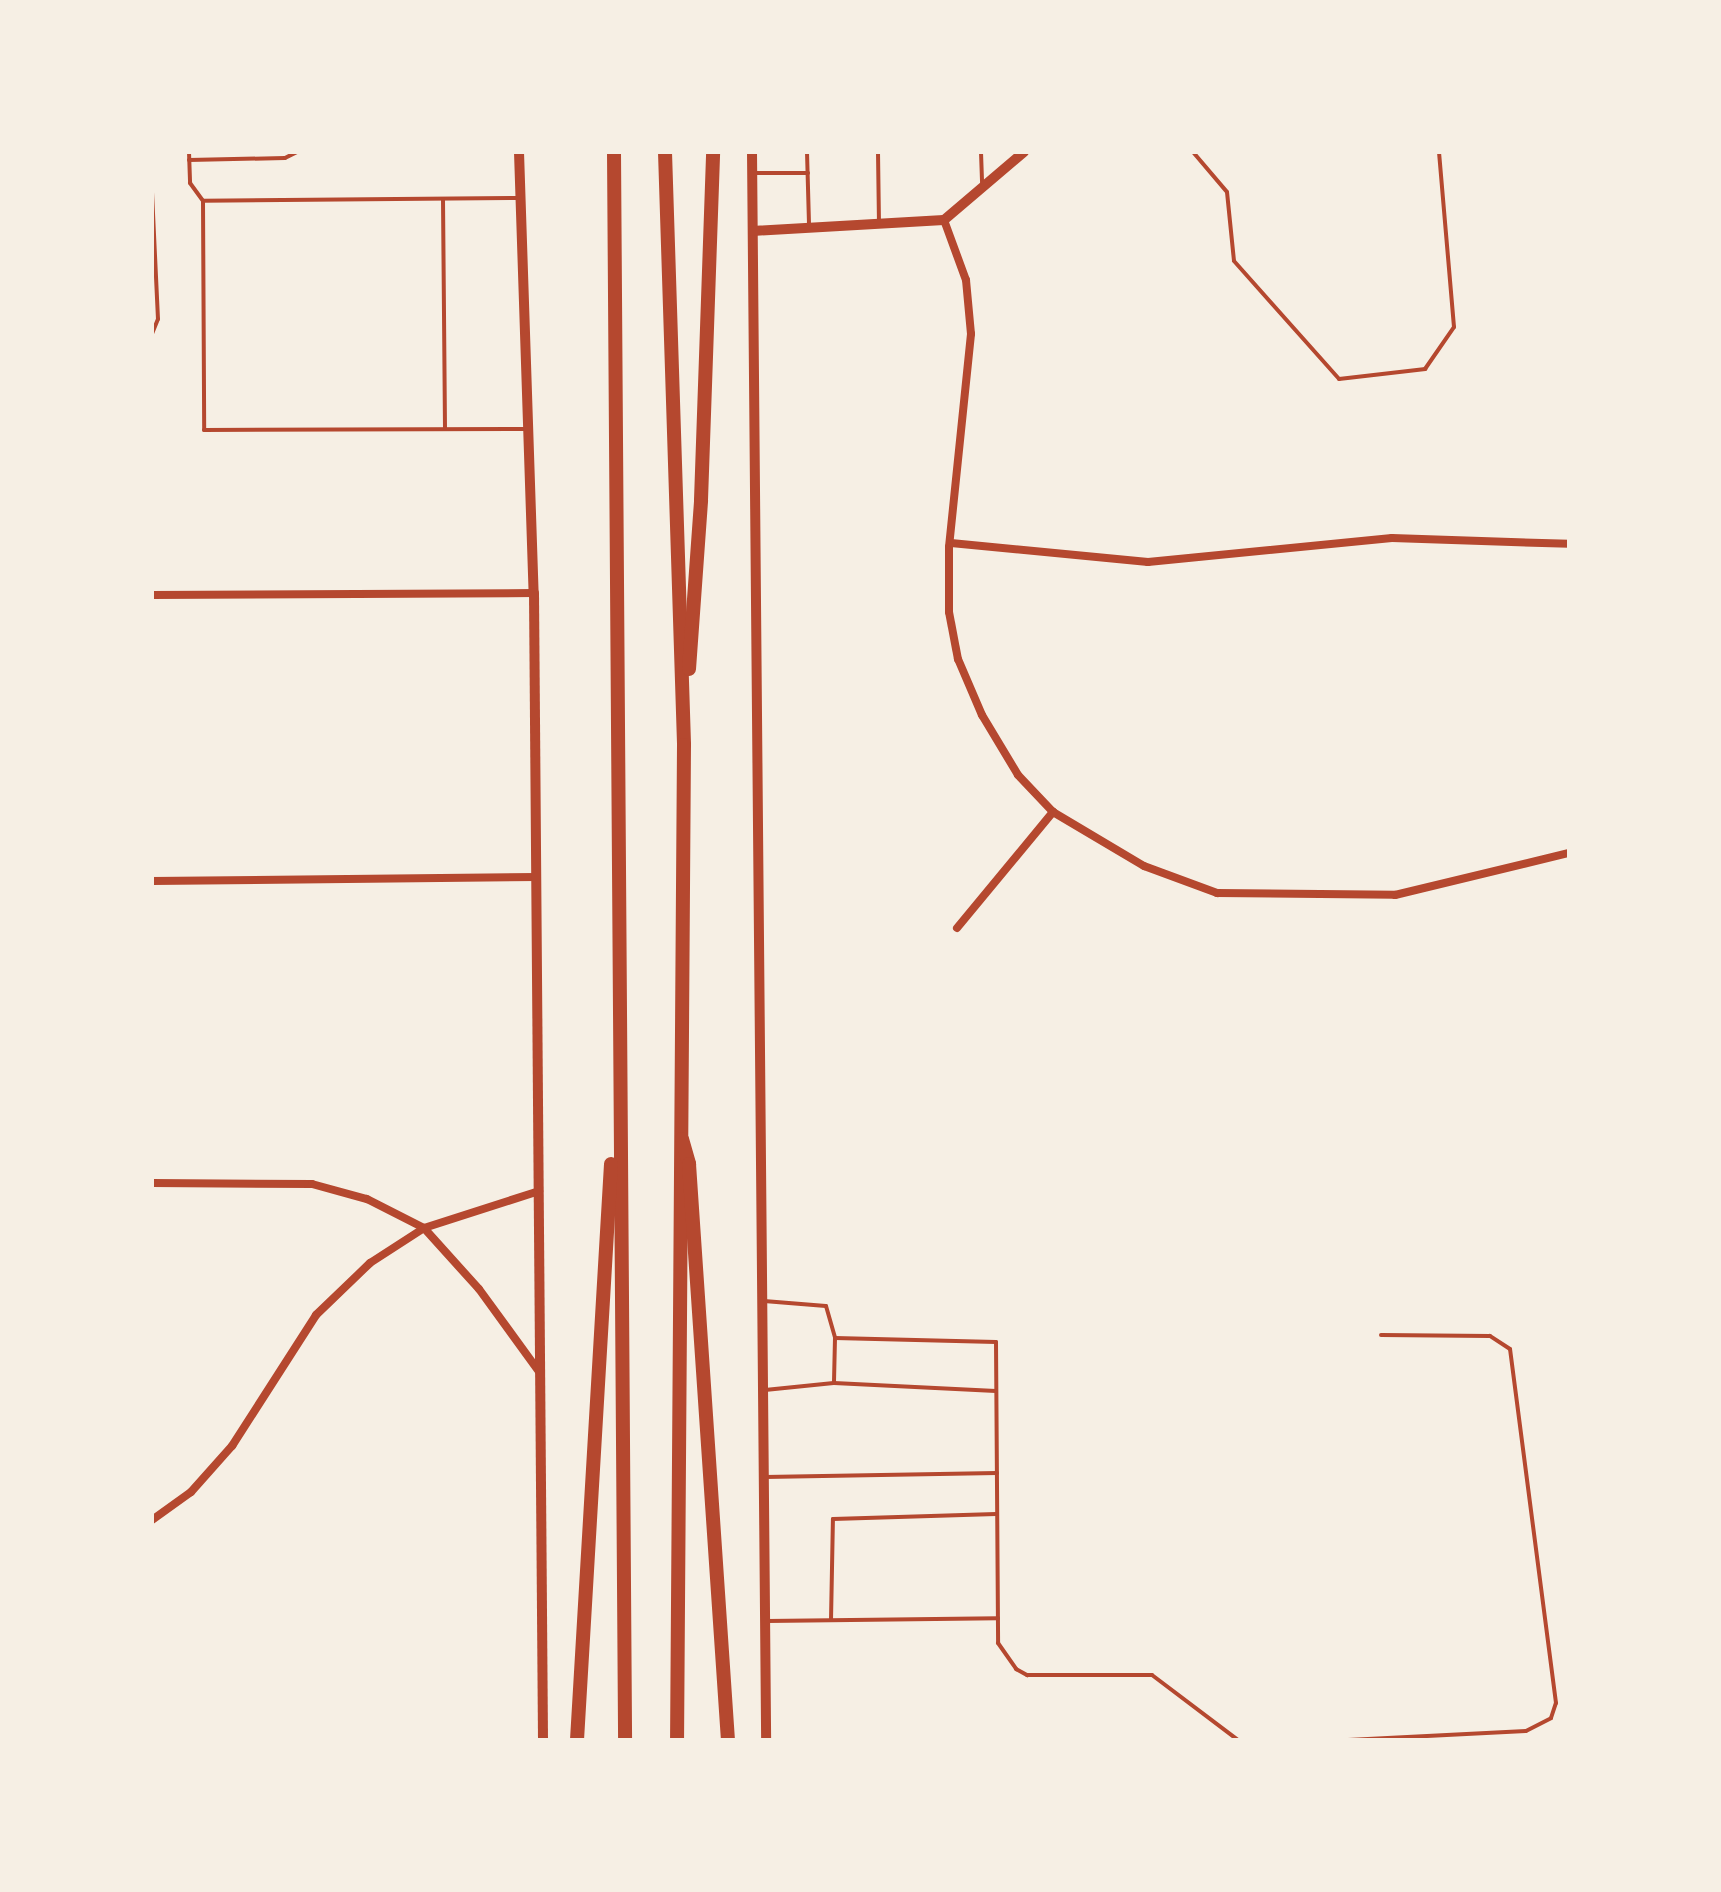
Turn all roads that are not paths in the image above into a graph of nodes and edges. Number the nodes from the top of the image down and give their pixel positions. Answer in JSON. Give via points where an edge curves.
{"nodes":[{"id":1,"x":189,"y":152,"type":"edge"},
{"id":2,"x":297,"y":152,"type":"edge"},
{"id":3,"x":519,"y":152,"type":"edge"},
{"id":4,"x":614,"y":152,"type":"edge"},
{"id":5,"x":665,"y":152,"type":"edge"},
{"id":6,"x":713,"y":152,"type":"edge"},
{"id":7,"x":752,"y":152,"type":"edge"},
{"id":8,"x":807,"y":152,"type":"edge"},
{"id":9,"x":878,"y":152,"type":"edge"},
{"id":10,"x":981,"y":152,"type":"edge"},
{"id":11,"x":1024,"y":152,"type":"edge"},
{"id":12,"x":1193,"y":152,"type":"edge"},
{"id":13,"x":1439,"y":152,"type":"edge"},
{"id":14,"x":189,"y":160,"type":"junction"},
{"id":15,"x":752,"y":173,"type":"junction"},
{"id":16,"x":808,"y":173,"type":"junction"},
{"id":17,"x":982,"y":187,"type":"junction"},
{"id":18,"x":152,"y":192,"type":"edge"},
{"id":19,"x":521,"y":198,"type":"junction"},
{"id":20,"x":443,"y":199,"type":"junction"},
{"id":21,"x":203,"y":201,"type":"junction"},
{"id":22,"x":944,"y":220,"type":"junction"},
{"id":23,"x":879,"y":224,"type":"junction"},
{"id":24,"x":809,"y":228,"type":"junction"},
{"id":25,"x":753,"y":231,"type":"junction"},
{"id":26,"x":152,"y":334,"type":"edge"},
{"id":27,"x":445,"y":429,"type":"junction"},
{"id":28,"x":528,"y":429,"type":"junction"},
{"id":29,"x":951,"y":543,"type":"junction"},
{"id":30,"x":1569,"y":544,"type":"edge"},
{"id":31,"x":534,"y":593,"type":"junction"},
{"id":32,"x":152,"y":595,"type":"edge"},
{"id":33,"x":684,"y":745,"type":"junction"},
{"id":34,"x":1053,"y":812,"type":"junction"},
{"id":35,"x":1569,"y":853,"type":"edge"},
{"id":36,"x":537,"y":877,"type":"junction"},
{"id":37,"x":152,"y":881,"type":"edge"},
{"id":38,"x":957,"y":928,"type":"dead end"},
{"id":39,"x":618,"y":1052,"type":"junction"},
{"id":40,"x":677,"y":1117,"type":"junction"},
{"id":41,"x":152,"y":1183,"type":"edge"},
{"id":42,"x":539,"y":1191,"type":"junction"},
{"id":43,"x":424,"y":1228,"type":"junction"},
{"id":44,"x":764,"y":1301,"type":"junction"},
{"id":45,"x":1381,"y":1335,"type":"dead end"},
{"id":46,"x":835,"y":1338,"type":"junction"},
{"id":47,"x":541,"y":1374,"type":"junction"},
{"id":48,"x":834,"y":1383,"type":"junction"},
{"id":49,"x":765,"y":1390,"type":"junction"},
{"id":50,"x":996,"y":1391,"type":"junction"},
{"id":51,"x":997,"y":1473,"type":"junction"},
{"id":52,"x":765,"y":1477,"type":"junction"},
{"id":53,"x":997,"y":1514,"type":"junction"},
{"id":54,"x":152,"y":1520,"type":"edge"},
{"id":55,"x":998,"y":1618,"type":"junction"},
{"id":56,"x":831,"y":1620,"type":"junction"},
{"id":57,"x":767,"y":1621,"type":"junction"},
{"id":58,"x":543,"y":1740,"type":"edge"},
{"id":59,"x":577,"y":1740,"type":"edge"},
{"id":60,"x":625,"y":1740,"type":"edge"},
{"id":61,"x":677,"y":1740,"type":"edge"},
{"id":62,"x":728,"y":1740,"type":"edge"},
{"id":63,"x":766,"y":1740,"type":"edge"},
{"id":64,"x":1238,"y":1740,"type":"edge"},
{"id":65,"x":1348,"y":1740,"type":"edge"}],
"edges":[{"from":1,"to":14,"type":"lane"},
{"from":2,"to":14,"type":"lane","via":[[285,158]]},
{"from":3,"to":19,"type":"street"},
{"from":4,"to":39,"type":"highway"},
{"from":5,"to":33,"type":"highway"},
{"from":6,"to":33,"type":"highway","via":[[701,500]]},
{"from":7,"to":15,"type":"street"},
{"from":8,"to":16,"type":"lane"},
{"from":9,"to":23,"type":"lane"},
{"from":10,"to":17,"type":"lane"},
{"from":11,"to":17,"type":"street"},
{"from":12,"to":13,"type":"lane","via":[[1227,192],[1234,261],[1339,379],[1425,369],[1454,327]]},
{"from":14,"to":21,"type":"lane","via":[[190,183]]},
{"from":15,"to":16,"type":"lane"},
{"from":15,"to":25,"type":"street"},
{"from":16,"to":24,"type":"lane"},
{"from":17,"to":22,"type":"street"},
{"from":18,"to":26,"type":"lane","via":[[158,319]]},
{"from":19,"to":20,"type":"lane"},
{"from":19,"to":28,"type":"street"},
{"from":20,"to":21,"type":"lane"},
{"from":20,"to":27,"type":"lane"},
{"from":21,"to":27,"type":"lane","via":[[204,430]]},
{"from":22,"to":23,"type":"street"},
{"from":22,"to":29,"type":"street","via":[[966,280],[971,334]]},
{"from":23,"to":24,"type":"street"},
{"from":24,"to":25,"type":"street"},
{"from":25,"to":44,"type":"street"},
{"from":27,"to":28,"type":"lane"},
{"from":28,"to":31,"type":"street"},
{"from":29,"to":30,"type":"street","via":[[1148,562],[1392,538]]},
{"from":29,"to":34,"type":"street","via":[[949,612],[958,659],[982,715],[1018,775]]},
{"from":31,"to":32,"type":"street"},
{"from":31,"to":36,"type":"street"},
{"from":33,"to":40,"type":"highway"},
{"from":34,"to":35,"type":"street","via":[[1132,860],[1217,893],[1395,895]]},
{"from":34,"to":38,"type":"street"},
{"from":36,"to":37,"type":"street"},
{"from":36,"to":42,"type":"street"},
{"from":39,"to":59,"type":"highway"},
{"from":39,"to":60,"type":"highway"},
{"from":40,"to":61,"type":"highway"},
{"from":40,"to":62,"type":"highway","via":[[689,1164]]},
{"from":41,"to":43,"type":"street","via":[[312,1184],[367,1199]]},
{"from":42,"to":43,"type":"street"},
{"from":42,"to":47,"type":"street"},
{"from":43,"to":47,"type":"street","via":[[479,1289]]},
{"from":43,"to":54,"type":"street","via":[[370,1263],[316,1315],[232,1446],[191,1492]]},
{"from":44,"to":46,"type":"lane","via":[[826,1306]]},
{"from":44,"to":49,"type":"street"},
{"from":45,"to":65,"type":"lane","via":[[1490,1336],[1510,1349],[1556,1703],[1551,1718],[1526,1731]]},
{"from":46,"to":48,"type":"lane"},
{"from":46,"to":50,"type":"lane","via":[[996,1342]]},
{"from":47,"to":58,"type":"street"},
{"from":48,"to":49,"type":"lane"},
{"from":48,"to":50,"type":"lane"},
{"from":49,"to":52,"type":"street"},
{"from":50,"to":51,"type":"lane"},
{"from":51,"to":52,"type":"lane"},
{"from":51,"to":53,"type":"lane"},
{"from":52,"to":57,"type":"street"},
{"from":53,"to":55,"type":"lane"},
{"from":53,"to":56,"type":"lane","via":[[833,1519]]},
{"from":55,"to":56,"type":"lane"},
{"from":55,"to":64,"type":"lane","via":[[998,1643],[1016,1669],[1027,1675],[1152,1675]]},
{"from":56,"to":57,"type":"lane"},
{"from":57,"to":63,"type":"street"}]}
